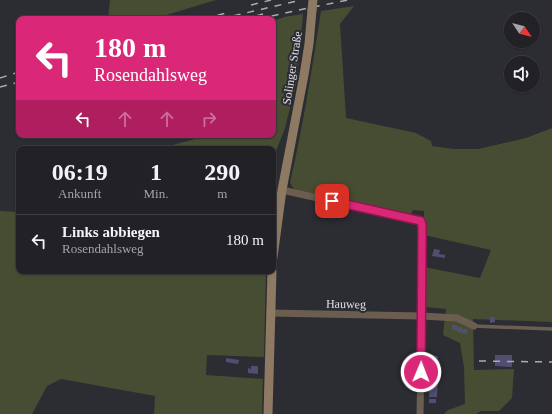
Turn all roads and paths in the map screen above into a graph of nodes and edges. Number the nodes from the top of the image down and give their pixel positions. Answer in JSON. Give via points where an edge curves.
{"nodes":[{"id":1,"x":313,"y":0,"type":"edge"},
{"id":2,"x":282,"y":190,"type":"junction"},
{"id":3,"x":276,"y":235,"type":"edge"},
{"id":4,"x":272,"y":274,"type":"edge"},
{"id":5,"x":270,"y":313,"type":"junction"},
{"id":6,"x":422,"y":316,"type":"junction"},
{"id":7,"x":474,"y":326,"type":"joint"},
{"id":8,"x":552,"y":329,"type":"edge"},
{"id":9,"x":268,"y":414,"type":"edge"},
{"id":10,"x":420,"y":414,"type":"edge"}],
"edges":[{"from":1,"to":2,"type":"main road","name":"Solinger Straße","bridge":true,"via":[[304,75]]},
{"from":2,"to":3,"type":"main road","name":"Solinger Straße"},
{"from":2,"to":6,"type":"street","via":[[421,221]]},
{"from":4,"to":5,"type":"main road"},
{"from":5,"to":6,"type":"street","name":"Hauweg"},
{"from":5,"to":9,"type":"main road"},
{"from":6,"to":7,"type":"street","name":"Hauweg","via":[[457,318]]},
{"from":6,"to":10,"type":"street"},
{"from":7,"to":8,"type":"lane"}]}
